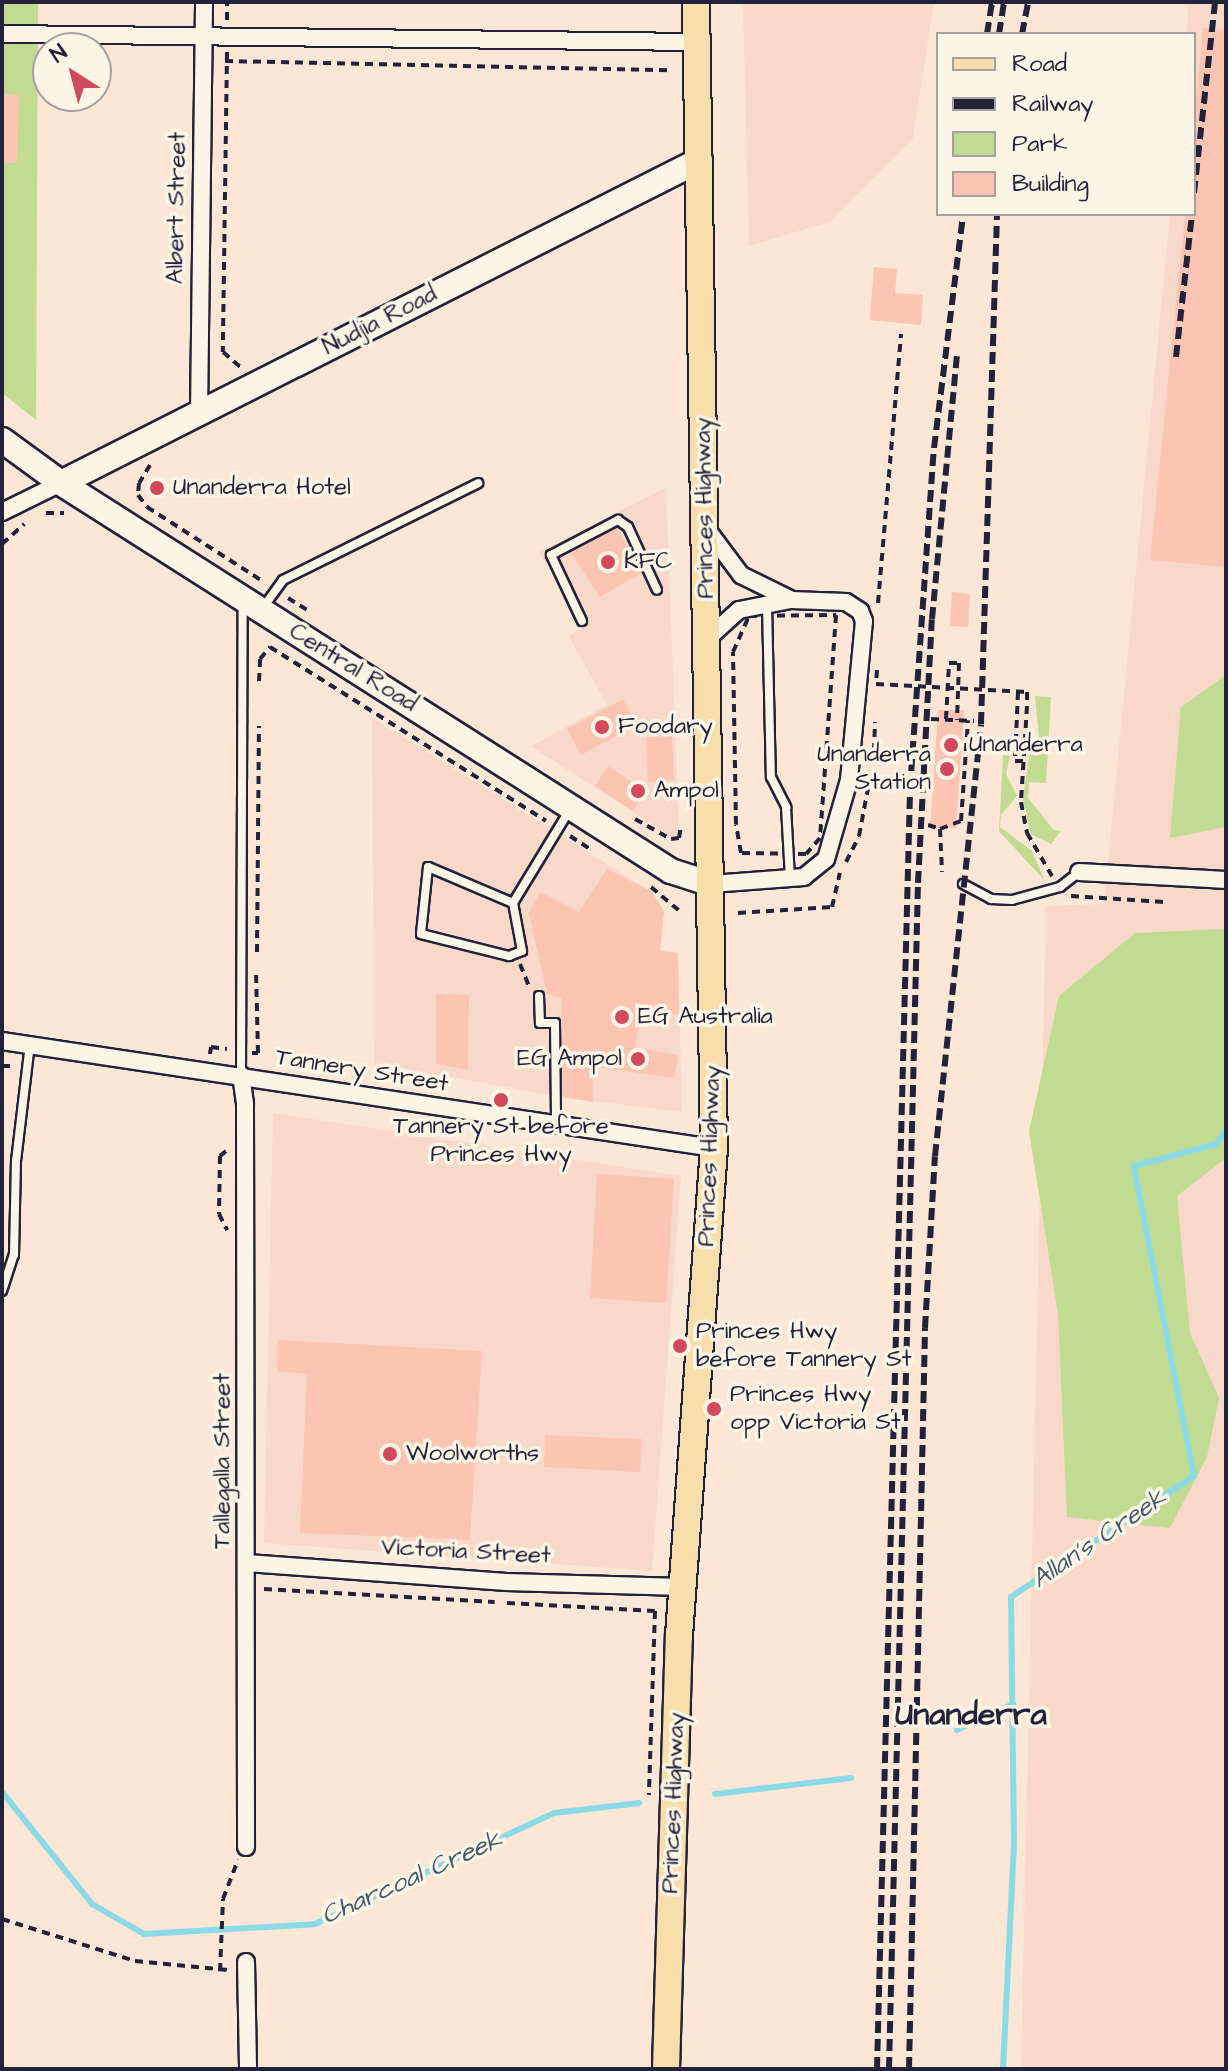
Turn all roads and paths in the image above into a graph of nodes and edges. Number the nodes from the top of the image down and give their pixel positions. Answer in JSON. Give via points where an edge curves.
{"nodes":[{"id":1,"x":204,"y":2,"type":"edge"},
{"id":2,"x":227,"y":2,"type":"edge"},
{"id":3,"x":696,"y":2,"type":"edge"},
{"id":4,"x":227,"y":16,"type":"dead end"},
{"id":5,"x":2,"y":34,"type":"edge"},
{"id":6,"x":203,"y":34,"type":"junction"},
{"id":7,"x":697,"y":42,"type":"junction"},
{"id":8,"x":227,"y":54,"type":"dead end"},
{"id":9,"x":203,"y":61,"type":"junction"},
{"id":10,"x":227,"y":61,"type":"junction"},
{"id":11,"x":671,"y":70,"type":"dead end"},
{"id":12,"x":700,"y":160,"type":"junction"},
{"id":13,"x":245,"y":370,"type":"dead end"},
{"id":14,"x":199,"y":415,"type":"junction"},
{"id":15,"x":2,"y":440,"type":"edge"},
{"id":16,"x":156,"y":459,"type":"dead end"},
{"id":17,"x":61,"y":483,"type":"junction"},
{"id":18,"x":478,"y":483,"type":"dead end"},
{"id":19,"x":2,"y":512,"type":"edge"},
{"id":20,"x":61,"y":512,"type":"dead end"},
{"id":21,"x":705,"y":527,"type":"junction"},
{"id":22,"x":2,"y":544,"type":"edge"},
{"id":23,"x":657,"y":590,"type":"dead end"},
{"id":24,"x":260,"y":599,"type":"junction"},
{"id":25,"x":791,"y":600,"type":"junction"},
{"id":26,"x":299,"y":605,"type":"dead end"},
{"id":27,"x":767,"y":610,"type":"junction"},
{"id":28,"x":582,"y":621,"type":"dead end"},
{"id":29,"x":707,"y":639,"type":"junction"},
{"id":30,"x":877,"y":670,"type":"dead end"},
{"id":31,"x":259,"y":685,"type":"dead end"},
{"id":32,"x":948,"y":688,"type":"junction"},
{"id":33,"x":1018,"y":692,"type":"junction"},
{"id":34,"x":259,"y":714,"type":"dead end"},
{"id":35,"x":931,"y":719,"type":"dead end"},
{"id":36,"x":946,"y":719,"type":"junction"},
{"id":37,"x":957,"y":720,"type":"junction"},
{"id":38,"x":968,"y":720,"type":"junction"},
{"id":39,"x":974,"y":721,"type":"dead end"},
{"id":40,"x":1024,"y":761,"type":"junction"},
{"id":41,"x":571,"y":807,"type":"junction"},
{"id":42,"x":681,"y":825,"type":"dead end"},
{"id":43,"x":928,"y":825,"type":"dead end"},
{"id":44,"x":558,"y":829,"type":"junction"},
{"id":45,"x":940,"y":829,"type":"junction"},
{"id":46,"x":679,"y":838,"type":"dead end"},
{"id":47,"x":789,"y":854,"type":"junction"},
{"id":48,"x":602,"y":856,"type":"dead end"},
{"id":49,"x":942,"y":872,"type":"dead end"},
{"id":50,"x":1079,"y":872,"type":"joint"},
{"id":51,"x":790,"y":879,"type":"junction"},
{"id":52,"x":835,"y":880,"type":"dead end"},
{"id":53,"x":1226,"y":880,"type":"edge"},
{"id":54,"x":649,"y":884,"type":"dead end"},
{"id":55,"x":711,"y":884,"type":"junction"},
{"id":56,"x":963,"y":884,"type":"dead end"},
{"id":57,"x":1060,"y":887,"type":"junction"},
{"id":58,"x":681,"y":902,"type":"dead end"},
{"id":59,"x":1164,"y":902,"type":"dead end"},
{"id":60,"x":513,"y":903,"type":"junction"},
{"id":61,"x":738,"y":913,"type":"dead end"},
{"id":62,"x":515,"y":953,"type":"junction"},
{"id":63,"x":539,"y":996,"type":"joint"},
{"id":64,"x":2,"y":1041,"type":"edge"},
{"id":65,"x":30,"y":1043,"type":"junction"},
{"id":66,"x":211,"y":1047,"type":"dead end"},
{"id":67,"x":227,"y":1049,"type":"dead end"},
{"id":68,"x":250,"y":1052,"type":"dead end"},
{"id":69,"x":2,"y":1066,"type":"edge"},
{"id":70,"x":18,"y":1066,"type":"dead end"},
{"id":71,"x":241,"y":1075,"type":"junction"},
{"id":72,"x":556,"y":1126,"type":"junction"},
{"id":73,"x":714,"y":1148,"type":"junction"},
{"id":74,"x":2,"y":1291,"type":"edge"},
{"id":75,"x":247,"y":1563,"type":"junction"},
{"id":76,"x":683,"y":1587,"type":"junction"},
{"id":77,"x":272,"y":1589,"type":"dead end"},
{"id":78,"x":649,"y":1779,"type":"dead end"},
{"id":79,"x":246,"y":1847,"type":"joint"},
{"id":80,"x":2,"y":1919,"type":"edge"},
{"id":81,"x":246,"y":1966,"type":"joint"},
{"id":82,"x":220,"y":1971,"type":"junction"},
{"id":83,"x":248,"y":2069,"type":"edge"},
{"id":84,"x":666,"y":2069,"type":"edge"}],
"edges":[{"from":1,"to":6,"type":"street","name":"Albert Street"},
{"from":2,"to":4,"type":"path"},
{"from":3,"to":7,"type":"main road","name":"Princes Highway"},
{"from":5,"to":6,"type":"street"},
{"from":6,"to":7,"type":"street"},
{"from":6,"to":9,"type":"street","name":"Albert Street"},
{"from":7,"to":12,"type":"main road","name":"Princes Highway"},
{"from":8,"to":10,"type":"path"},
{"from":9,"to":10,"type":"path"},
{"from":9,"to":14,"type":"street","name":"Albert Street"},
{"from":10,"to":11,"type":"path"},
{"from":10,"to":13,"type":"path","via":[[223,352]]},
{"from":12,"to":14,"type":"main road","name":"Nudjia Road"},
{"from":12,"to":21,"type":"main road","name":"Princes Highway"},
{"from":14,"to":17,"type":"main road","name":"Nudjia Road"},
{"from":15,"to":17,"type":"main road","name":"Central Road"},
{"from":16,"to":24,"type":"path","via":[[139,483],[138,495]]},
{"from":17,"to":19,"type":"street"},
{"from":17,"to":24,"type":"main road","name":"Central Road"},
{"from":18,"to":24,"type":"lane","via":[[283,580]]},
{"from":20,"to":22,"type":"path","via":[[34,518]]},
{"from":21,"to":25,"type":"street","via":[[749,582]]},
{"from":21,"to":29,"type":"main road","name":"Princes Highway"},
{"from":23,"to":28,"type":"lane","via":[[628,527],[618,520],[551,555]]},
{"from":24,"to":26,"type":"path"},
{"from":24,"to":41,"type":"main road","name":"Central Road"},
{"from":24,"to":71,"type":"lane"},
{"from":25,"to":27,"type":"street"},
{"from":25,"to":51,"type":"street","via":[[851,604],[860,611],[864,626],[840,822],[822,865],[811,875]]},
{"from":27,"to":29,"type":"street","via":[[731,613]]},
{"from":27,"to":47,"type":"lane","via":[[771,777],[786,807]]},
{"from":27,"to":47,"type":"path","name":"Princes Highway","via":[[749,616],[733,652],[741,853]]},
{"from":27,"to":47,"type":"path","via":[[836,615],[824,823],[813,850]]},
{"from":29,"to":55,"type":"main road","name":"Princes Highway"},
{"from":30,"to":32,"type":"path","bridge":true,"via":[[876,684]]},
{"from":31,"to":44,"type":"path","name":"Central Road","via":[[260,659],[270,647]]},
{"from":32,"to":33,"type":"path","bridge":true},
{"from":32,"to":36,"type":"path"},
{"from":32,"to":37,"type":"path","via":[[949,663],[959,663]]},
{"from":33,"to":40,"type":"path","via":[[1015,761]]},
{"from":33,"to":40,"type":"path","bridge":true,"via":[[1027,692]]},
{"from":34,"to":68,"type":"path","via":[[258,1053]]},
{"from":35,"to":36,"type":"path"},
{"from":36,"to":37,"type":"path"},
{"from":37,"to":38,"type":"path"},
{"from":38,"to":39,"type":"path"},
{"from":38,"to":45,"type":"path","via":[[961,821]]},
{"from":40,"to":57,"type":"path","via":[[1020,797],[1025,829]]},
{"from":41,"to":44,"type":"lane"},
{"from":41,"to":55,"type":"main road","name":"Central Road","via":[[671,871]]},
{"from":42,"to":46,"type":"path"},
{"from":43,"to":45,"type":"path"},
{"from":44,"to":48,"type":"path","name":"Central Road"},
{"from":44,"to":60,"type":"lane"},
{"from":45,"to":49,"type":"path"},
{"from":47,"to":51,"type":"lane"},
{"from":50,"to":53,"type":"street"},
{"from":50,"to":57,"type":"lane"},
{"from":51,"to":55,"type":"street"},
{"from":52,"to":61,"type":"path","via":[[832,907]]},
{"from":54,"to":58,"type":"path","via":[[682,913]]},
{"from":55,"to":73,"type":"main road","name":"Princes Highway"},
{"from":56,"to":57,"type":"lane","via":[[1000,901]]},
{"from":57,"to":59,"type":"path","via":[[1078,899]]},
{"from":60,"to":62,"type":"lane","via":[[522,951]]},
{"from":60,"to":62,"type":"lane","via":[[428,867],[421,934],[509,956]]},
{"from":62,"to":63,"type":"path"},
{"from":63,"to":72,"type":"lane","via":[[540,1023],[555,1023]]},
{"from":64,"to":65,"type":"street","name":"Tannery Street"},
{"from":65,"to":71,"type":"street","name":"Tannery Street"},
{"from":65,"to":74,"type":"lane","via":[[16,1161],[14,1255]]},
{"from":66,"to":67,"type":"path"},
{"from":69,"to":70,"type":"path"},
{"from":71,"to":72,"type":"street","name":"Tannery Street"},
{"from":71,"to":75,"type":"street","name":"Tallegalla Street"},
{"from":72,"to":73,"type":"street","name":"Tannery Street"},
{"from":73,"to":76,"type":"main road","name":"Princes Highway"},
{"from":75,"to":76,"type":"street","name":"Victoria Street","via":[[506,1582]]},
{"from":75,"to":79,"type":"street","name":"Tallegalla Street"},
{"from":76,"to":84,"type":"main road","name":"Princes Highway"},
{"from":77,"to":78,"type":"path","via":[[655,1611]]},
{"from":79,"to":82,"type":"path","via":[[223,1899]]},
{"from":80,"to":82,"type":"path","via":[[135,1961]]},
{"from":81,"to":82,"type":"path"},
{"from":81,"to":83,"type":"street"}]}
